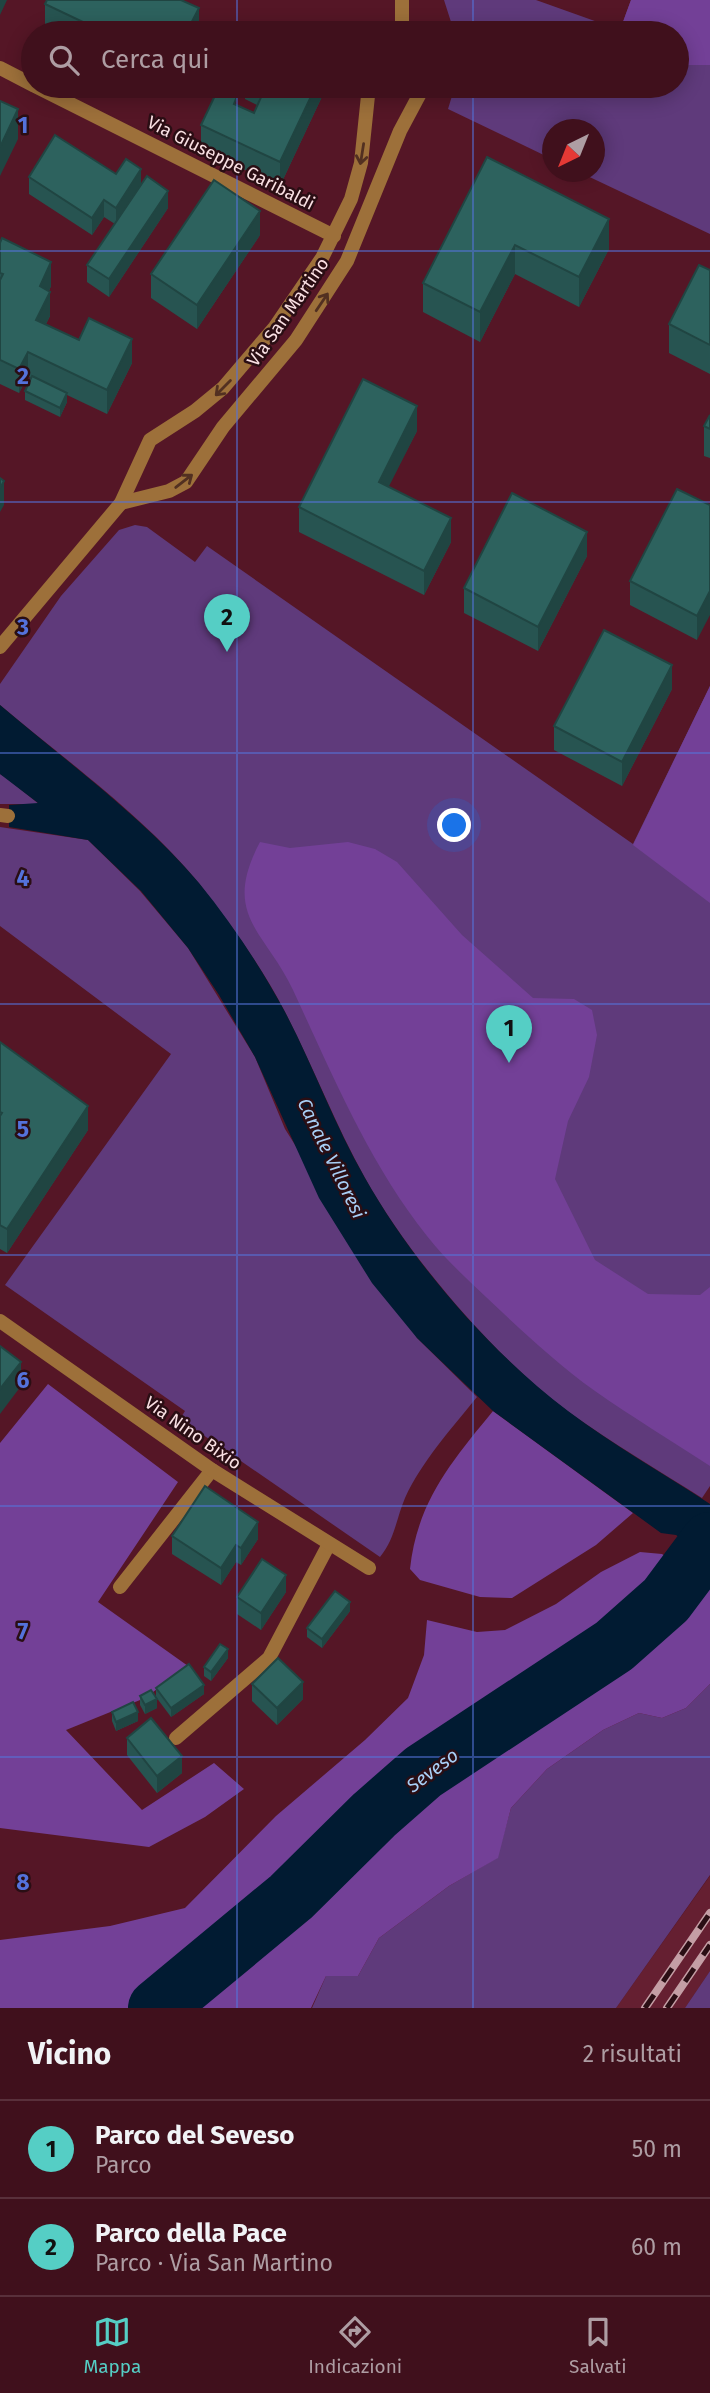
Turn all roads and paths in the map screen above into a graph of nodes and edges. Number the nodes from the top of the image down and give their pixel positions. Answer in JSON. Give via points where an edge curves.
{"nodes":[{"id":1,"x":402,"y":0,"type":"edge"},
{"id":2,"x":401,"y":21,"type":"edge"},
{"id":3,"x":0,"y":68,"type":"edge"},
{"id":4,"x":21,"y":78,"type":"edge"},
{"id":5,"x":60,"y":98,"type":"edge"},
{"id":6,"x":368,"y":98,"type":"edge"},
{"id":7,"x":418,"y":98,"type":"edge"},
{"id":8,"x":334,"y":236,"type":"junction"},
{"id":9,"x":121,"y":503,"type":"junction"},
{"id":10,"x":0,"y":647,"type":"edge"},
{"id":11,"x":0,"y":1321,"type":"edge"},
{"id":12,"x":212,"y":1470,"type":"junction"},
{"id":13,"x":328,"y":1546,"type":"junction"},
{"id":14,"x":369,"y":1568,"type":"dead end"},
{"id":15,"x":120,"y":1587,"type":"dead end"},
{"id":16,"x":176,"y":1738,"type":"dead end"}],
"edges":[{"from":1,"to":2,"type":"street"},
{"from":3,"to":4,"type":"street","name":"Via Giuseppe Garibaldi"},
{"from":5,"to":8,"type":"street","name":"Via Giuseppe Garibaldi"},
{"from":6,"to":8,"type":"street","name":"Via San Martino","one_way":true,"via":[[361,163]]},
{"from":9,"to":7,"type":"street","name":"Via San Martino","one_way":true,"via":[[186,482],[223,427],[296,340],[347,261]]},
{"from":8,"to":9,"type":"street","name":"Via San Martino","one_way":true,"via":[[246,363],[209,401],[150,440]]},
{"from":9,"to":10,"type":"street","name":"Via San Martino"},
{"from":11,"to":12,"type":"street","name":"Via Nino Bixio"},
{"from":12,"to":13,"type":"street","name":"Via Nino Bixio"},
{"from":12,"to":15,"type":"street"},
{"from":13,"to":14,"type":"street","name":"Via Nino Bixio"},
{"from":13,"to":16,"type":"street","via":[[269,1658]]}]}
